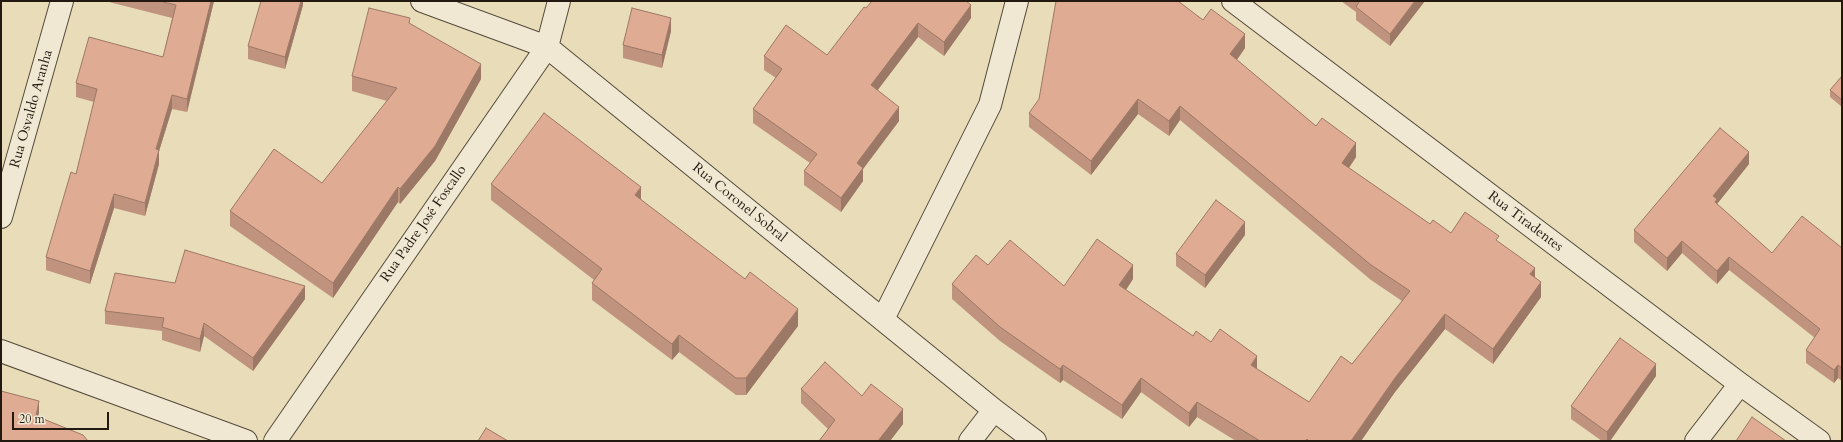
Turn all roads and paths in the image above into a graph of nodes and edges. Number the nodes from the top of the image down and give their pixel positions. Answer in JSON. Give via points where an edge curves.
{"nodes":[{"id":1,"x":62,"y":1,"type":"edge"},
{"id":2,"x":422,"y":1,"type":"edge"},
{"id":3,"x":559,"y":1,"type":"edge"},
{"id":4,"x":1018,"y":1,"type":"edge"},
{"id":5,"x":1232,"y":1,"type":"edge"},
{"id":6,"x":546,"y":47,"type":"junction"},
{"id":7,"x":1,"y":217,"type":"edge"},
{"id":8,"x":883,"y":319,"type":"junction"},
{"id":9,"x":1,"y":352,"type":"edge"},
{"id":10,"x":1740,"y":384,"type":"junction"},
{"id":11,"x":994,"y":410,"type":"junction"},
{"id":12,"x":246,"y":441,"type":"edge"},
{"id":13,"x":275,"y":441,"type":"edge"},
{"id":14,"x":970,"y":441,"type":"edge"},
{"id":15,"x":1035,"y":441,"type":"edge"},
{"id":16,"x":1696,"y":441,"type":"edge"},
{"id":17,"x":1819,"y":441,"type":"edge"}],
"edges":[{"from":1,"to":7,"type":"street","name":"Rua Osvaldo Aranha"},
{"from":2,"to":6,"type":"street","name":"Rua Coronel Sobral"},
{"from":3,"to":6,"type":"street","name":"Rua Padre José Foscallo"},
{"from":4,"to":8,"type":"street","via":[[990,105]]},
{"from":5,"to":10,"type":"street","name":"Rua Tiradentes"},
{"from":6,"to":8,"type":"street","name":"Rua Coronel Sobral"},
{"from":6,"to":13,"type":"street","name":"Rua Padre José Foscallo"},
{"from":8,"to":11,"type":"street","name":"Rua Coronel Sobral"},
{"from":9,"to":12,"type":"street"},
{"from":10,"to":16,"type":"street"},
{"from":10,"to":17,"type":"street","name":"Rua Tiradentes"},
{"from":11,"to":14,"type":"street"},
{"from":11,"to":15,"type":"street","name":"Rua Coronel Sobral"}]}
